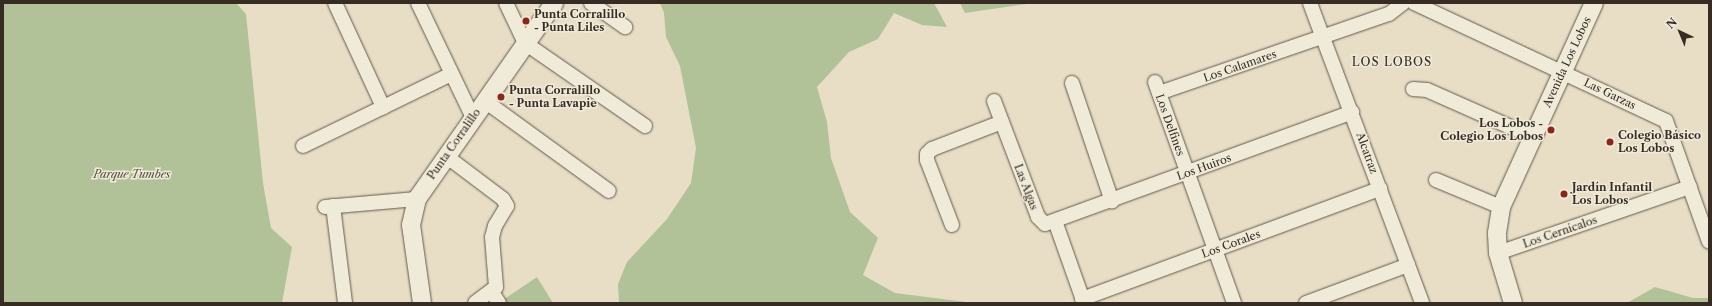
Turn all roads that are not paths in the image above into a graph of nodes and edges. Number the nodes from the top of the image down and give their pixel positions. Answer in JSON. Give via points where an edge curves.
{"nodes":[{"id":1,"x":335,"y":3,"type":"edge"},
{"id":2,"x":418,"y":3,"type":"edge"},
{"id":3,"x":506,"y":3,"type":"edge"},
{"id":4,"x":554,"y":3,"type":"edge"},
{"id":5,"x":591,"y":3,"type":"edge"},
{"id":6,"x":1310,"y":3,"type":"edge"},
{"id":7,"x":1403,"y":3,"type":"edge"},
{"id":8,"x":1414,"y":3,"type":"edge"},
{"id":9,"x":1594,"y":3,"type":"edge"},
{"id":10,"x":625,"y":27,"type":"dead end"},
{"id":11,"x":1322,"y":38,"type":"junction"},
{"id":12,"x":525,"y":43,"type":"junction"},
{"id":13,"x":1562,"y":71,"type":"junction"},
{"id":14,"x":451,"y":74,"type":"junction"},
{"id":15,"x":1072,"y":83,"type":"dead end"},
{"id":16,"x":1157,"y":88,"type":"joint"},
{"id":17,"x":1412,"y":89,"type":"dead end"},
{"id":18,"x":485,"y":101,"type":"junction"},
{"id":19,"x":994,"y":101,"type":"dead end"},
{"id":20,"x":383,"y":107,"type":"junction"},
{"id":21,"x":1352,"y":112,"type":"junction"},
{"id":22,"x":473,"y":118,"type":"junction"},
{"id":23,"x":1002,"y":122,"type":"junction"},
{"id":24,"x":645,"y":126,"type":"dead end"},
{"id":25,"x":1533,"y":137,"type":"junction"},
{"id":26,"x":303,"y":146,"type":"dead end"},
{"id":27,"x":446,"y":156,"type":"junction"},
{"id":28,"x":1188,"y":173,"type":"junction"},
{"id":29,"x":1436,"y":180,"type":"dead end"},
{"id":30,"x":1690,"y":187,"type":"junction"},
{"id":31,"x":1380,"y":189,"type":"junction"},
{"id":32,"x":608,"y":191,"type":"dead end"},
{"id":33,"x":417,"y":199,"type":"junction"},
{"id":34,"x":1112,"y":201,"type":"junction"},
{"id":35,"x":1501,"y":206,"type":"junction"},
{"id":36,"x":1055,"y":221,"type":"junction"},
{"id":37,"x":952,"y":225,"type":"dead end"},
{"id":38,"x":1709,"y":242,"type":"edge"},
{"id":39,"x":1215,"y":250,"type":"junction"},
{"id":40,"x":1498,"y":253,"type":"junction"},
{"id":41,"x":1408,"y":265,"type":"junction"},
{"id":42,"x":496,"y":298,"type":"edge"},
{"id":43,"x":1083,"y":301,"type":"edge"},
{"id":44,"x":345,"y":303,"type":"edge"},
{"id":45,"x":422,"y":303,"type":"edge"},
{"id":46,"x":475,"y":303,"type":"edge"},
{"id":47,"x":1234,"y":303,"type":"edge"},
{"id":48,"x":1306,"y":303,"type":"edge"},
{"id":49,"x":1422,"y":303,"type":"edge"},
{"id":50,"x":1513,"y":303,"type":"edge"}],
"edges":[{"from":1,"to":20,"type":"street"},
{"from":2,"to":14,"type":"street"},
{"from":3,"to":12,"type":"street"},
{"from":4,"to":12,"type":"street","name":"Punta Corralillo"},
{"from":5,"to":10,"type":"street"},
{"from":6,"to":11,"type":"street","name":"Alcatraz"},
{"from":7,"to":11,"type":"street","name":"Los Calamares","via":[[1389,14]]},
{"from":8,"to":13,"type":"street","name":"Las Garzas"},
{"from":9,"to":13,"type":"street","name":"Avenida Los Lobos"},
{"from":11,"to":16,"type":"street","name":"Los Calamares"},
{"from":11,"to":21,"type":"street","name":"Alcatraz"},
{"from":12,"to":18,"type":"street","name":"Punta Corralillo"},
{"from":12,"to":24,"type":"street"},
{"from":13,"to":25,"type":"street","name":"Avenida Los Lobos"},
{"from":13,"to":30,"type":"street","name":"Las Garzas","via":[[1666,121]]},
{"from":14,"to":20,"type":"street"},
{"from":14,"to":22,"type":"street"},
{"from":15,"to":34,"type":"street"},
{"from":16,"to":28,"type":"street","name":"Los Delfines"},
{"from":17,"to":25,"type":"street","via":[[1426,90]]},
{"from":18,"to":22,"type":"street","name":"Punta Corralillo"},
{"from":18,"to":32,"type":"street"},
{"from":19,"to":23,"type":"street","name":"Las Algas"},
{"from":20,"to":26,"type":"street"},
{"from":21,"to":28,"type":"street","name":"Los Huiros"},
{"from":21,"to":31,"type":"street","name":"Alcatraz"},
{"from":22,"to":27,"type":"street","name":"Punta Corralillo"},
{"from":23,"to":36,"type":"street","name":"Las Algas","via":[[1038,218],[1045,224]]},
{"from":23,"to":37,"type":"street","via":[[932,148],[927,154]]},
{"from":25,"to":35,"type":"street","name":"Avenida Los Lobos"},
{"from":27,"to":33,"type":"street","name":"Punta Corralillo"},
{"from":27,"to":42,"type":"street","via":[[506,202],[507,210],[493,232],[498,282]]},
{"from":28,"to":34,"type":"street","name":"Los Huiros"},
{"from":28,"to":39,"type":"street","name":"Los Delfines"},
{"from":29,"to":35,"type":"street"},
{"from":30,"to":38,"type":"street","name":"Las Garzas"},
{"from":30,"to":40,"type":"street","name":"Los Cernícalos"},
{"from":31,"to":39,"type":"street","name":"Los Corales"},
{"from":31,"to":41,"type":"street","name":"Alcatraz"},
{"from":33,"to":44,"type":"street","via":[[329,207]]},
{"from":33,"to":45,"type":"street","name":"Punta Corralillo","via":[[412,226]]},
{"from":34,"to":36,"type":"street","name":"Los Huiros"},
{"from":35,"to":40,"type":"street","name":"Avenida Los Lobos","via":[[1497,233]]},
{"from":36,"to":43,"type":"street"},
{"from":39,"to":43,"type":"street","name":"Los Corales"},
{"from":39,"to":47,"type":"street","name":"Los Delfines"},
{"from":40,"to":50,"type":"street","name":"Avenida Los Lobos"},
{"from":41,"to":48,"type":"street"},
{"from":41,"to":49,"type":"street","name":"Alcatraz"},
{"from":42,"to":46,"type":"street"}]}
